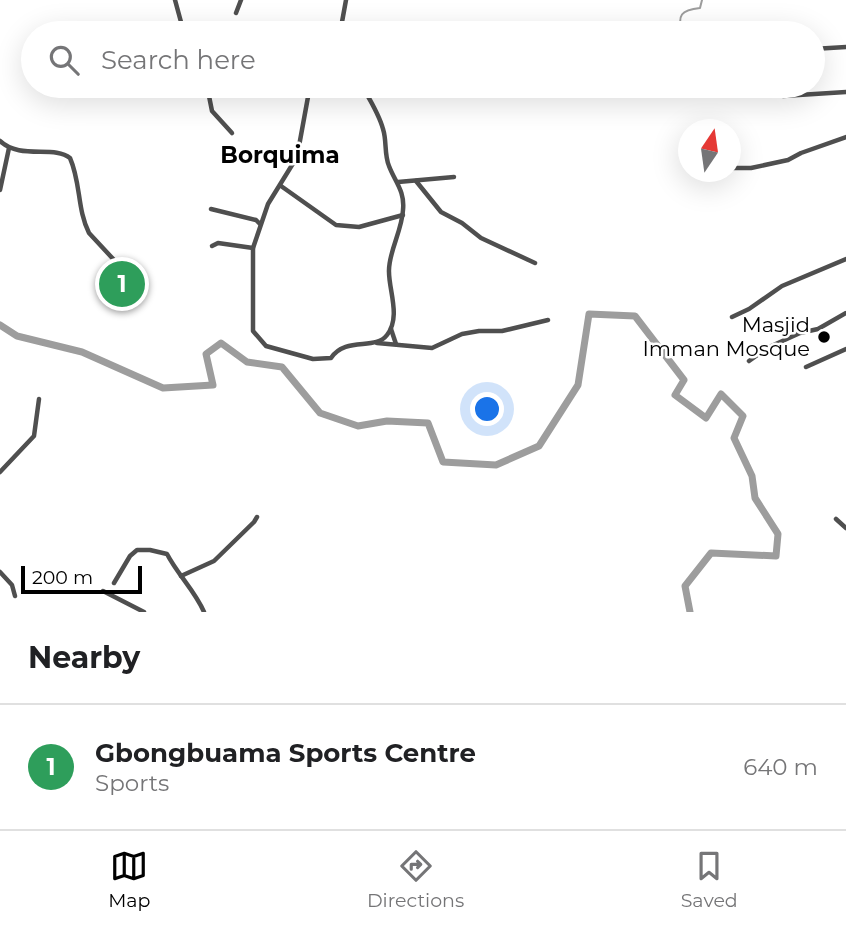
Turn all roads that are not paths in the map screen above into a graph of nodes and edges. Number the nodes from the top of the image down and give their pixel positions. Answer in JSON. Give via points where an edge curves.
{"nodes":[{"id":1,"x":175,"y":0,"type":"edge"},
{"id":2,"x":241,"y":0,"type":"edge"},
{"id":3,"x":346,"y":0,"type":"edge"},
{"id":4,"x":236,"y":13,"type":"dead end"},
{"id":5,"x":181,"y":21,"type":"edge"},
{"id":6,"x":342,"y":21,"type":"edge"},
{"id":7,"x":846,"y":47,"type":"edge"},
{"id":8,"x":825,"y":49,"type":"edge"},
{"id":9,"x":846,"y":92,"type":"edge"},
{"id":10,"x":825,"y":93,"type":"edge"},
{"id":11,"x":209,"y":98,"type":"edge"},
{"id":12,"x":308,"y":98,"type":"edge"},
{"id":13,"x":368,"y":98,"type":"edge"},
{"id":14,"x":232,"y":133,"type":"dead end"},
{"id":15,"x":846,"y":137,"type":"edge"},
{"id":16,"x":0,"y":141,"type":"edge"},
{"id":17,"x":9,"y":148,"type":"junction"},
{"id":18,"x":741,"y":167,"type":"edge"},
{"id":19,"x":454,"y":177,"type":"dead end"},
{"id":20,"x":416,"y":181,"type":"junction"},
{"id":21,"x":398,"y":182,"type":"junction"},
{"id":22,"x":281,"y":186,"type":"junction"},
{"id":23,"x":0,"y":190,"type":"edge"},
{"id":24,"x":211,"y":209,"type":"dead end"},
{"id":25,"x":403,"y":215,"type":"junction"},
{"id":26,"x":260,"y":224,"type":"junction"},
{"id":27,"x":212,"y":246,"type":"dead end"},
{"id":28,"x":253,"y":248,"type":"junction"},
{"id":29,"x":846,"y":259,"type":"edge"},
{"id":30,"x":535,"y":263,"type":"dead end"},
{"id":31,"x":128,"y":275,"type":"dead end"},
{"id":32,"x":846,"y":313,"type":"edge"},
{"id":33,"x":732,"y":317,"type":"dead end"},
{"id":34,"x":548,"y":320,"type":"dead end"},
{"id":35,"x":390,"y":328,"type":"junction"},
{"id":36,"x":377,"y":343,"type":"junction"},
{"id":37,"x":396,"y":344,"type":"junction"},
{"id":38,"x":846,"y":349,"type":"edge"},
{"id":39,"x":749,"y":362,"type":"dead end"},
{"id":40,"x":806,"y":367,"type":"dead end"},
{"id":41,"x":39,"y":399,"type":"dead end"},
{"id":42,"x":0,"y":472,"type":"edge"},
{"id":43,"x":257,"y":517,"type":"dead end"},
{"id":44,"x":835,"y":519,"type":"dead end"},
{"id":45,"x":846,"y":528,"type":"edge"},
{"id":46,"x":0,"y":572,"type":"edge"},
{"id":47,"x":181,"y":576,"type":"junction"},
{"id":48,"x":114,"y":583,"type":"dead end"},
{"id":49,"x":103,"y":591,"type":"dead end"},
{"id":50,"x":15,"y":596,"type":"dead end"},
{"id":51,"x":144,"y":612,"type":"edge"},
{"id":52,"x":204,"y":612,"type":"edge"}],
"edges":[{"from":1,"to":5,"type":"street"},
{"from":2,"to":4,"type":"street"},
{"from":3,"to":6,"type":"street"},
{"from":7,"to":8,"type":"street"},
{"from":9,"to":10,"type":"street"},
{"from":11,"to":14,"type":"street","via":[[212,111]]},
{"from":12,"to":22,"type":"street","via":[[299,151]]},
{"from":13,"to":21,"type":"street","via":[[383,127],[386,154]]},
{"from":15,"to":18,"type":"street","via":[[788,160]]},
{"from":16,"to":17,"type":"street"},
{"from":17,"to":23,"type":"street"},
{"from":17,"to":31,"type":"street","via":[[70,158],[85,225]]},
{"from":19,"to":20,"type":"street"},
{"from":20,"to":21,"type":"street"},
{"from":20,"to":30,"type":"street","via":[[441,212],[481,238]]},
{"from":21,"to":25,"type":"street"},
{"from":22,"to":25,"type":"street","via":[[336,225],[359,227]]},
{"from":22,"to":26,"type":"street"},
{"from":24,"to":26,"type":"street"},
{"from":25,"to":35,"type":"street","via":[[389,266]]},
{"from":26,"to":28,"type":"street"},
{"from":27,"to":28,"type":"street"},
{"from":28,"to":36,"type":"street","via":[[253,331],[266,346],[318,360],[331,358],[354,343]]},
{"from":29,"to":33,"type":"street","via":[[782,286]]},
{"from":32,"to":39,"type":"street","via":[[764,350]]},
{"from":34,"to":37,"type":"street","via":[[462,334],[432,348]]},
{"from":35,"to":36,"type":"street"},
{"from":35,"to":37,"type":"street"},
{"from":36,"to":37,"type":"street"},
{"from":38,"to":40,"type":"street"},
{"from":41,"to":42,"type":"street","via":[[34,436]]},
{"from":43,"to":47,"type":"street","via":[[218,558]]},
{"from":44,"to":45,"type":"street"},
{"from":46,"to":50,"type":"street","via":[[12,584]]},
{"from":47,"to":48,"type":"street","via":[[167,554],[141,549],[133,552]]},
{"from":47,"to":52,"type":"street"},
{"from":49,"to":51,"type":"street"}]}
